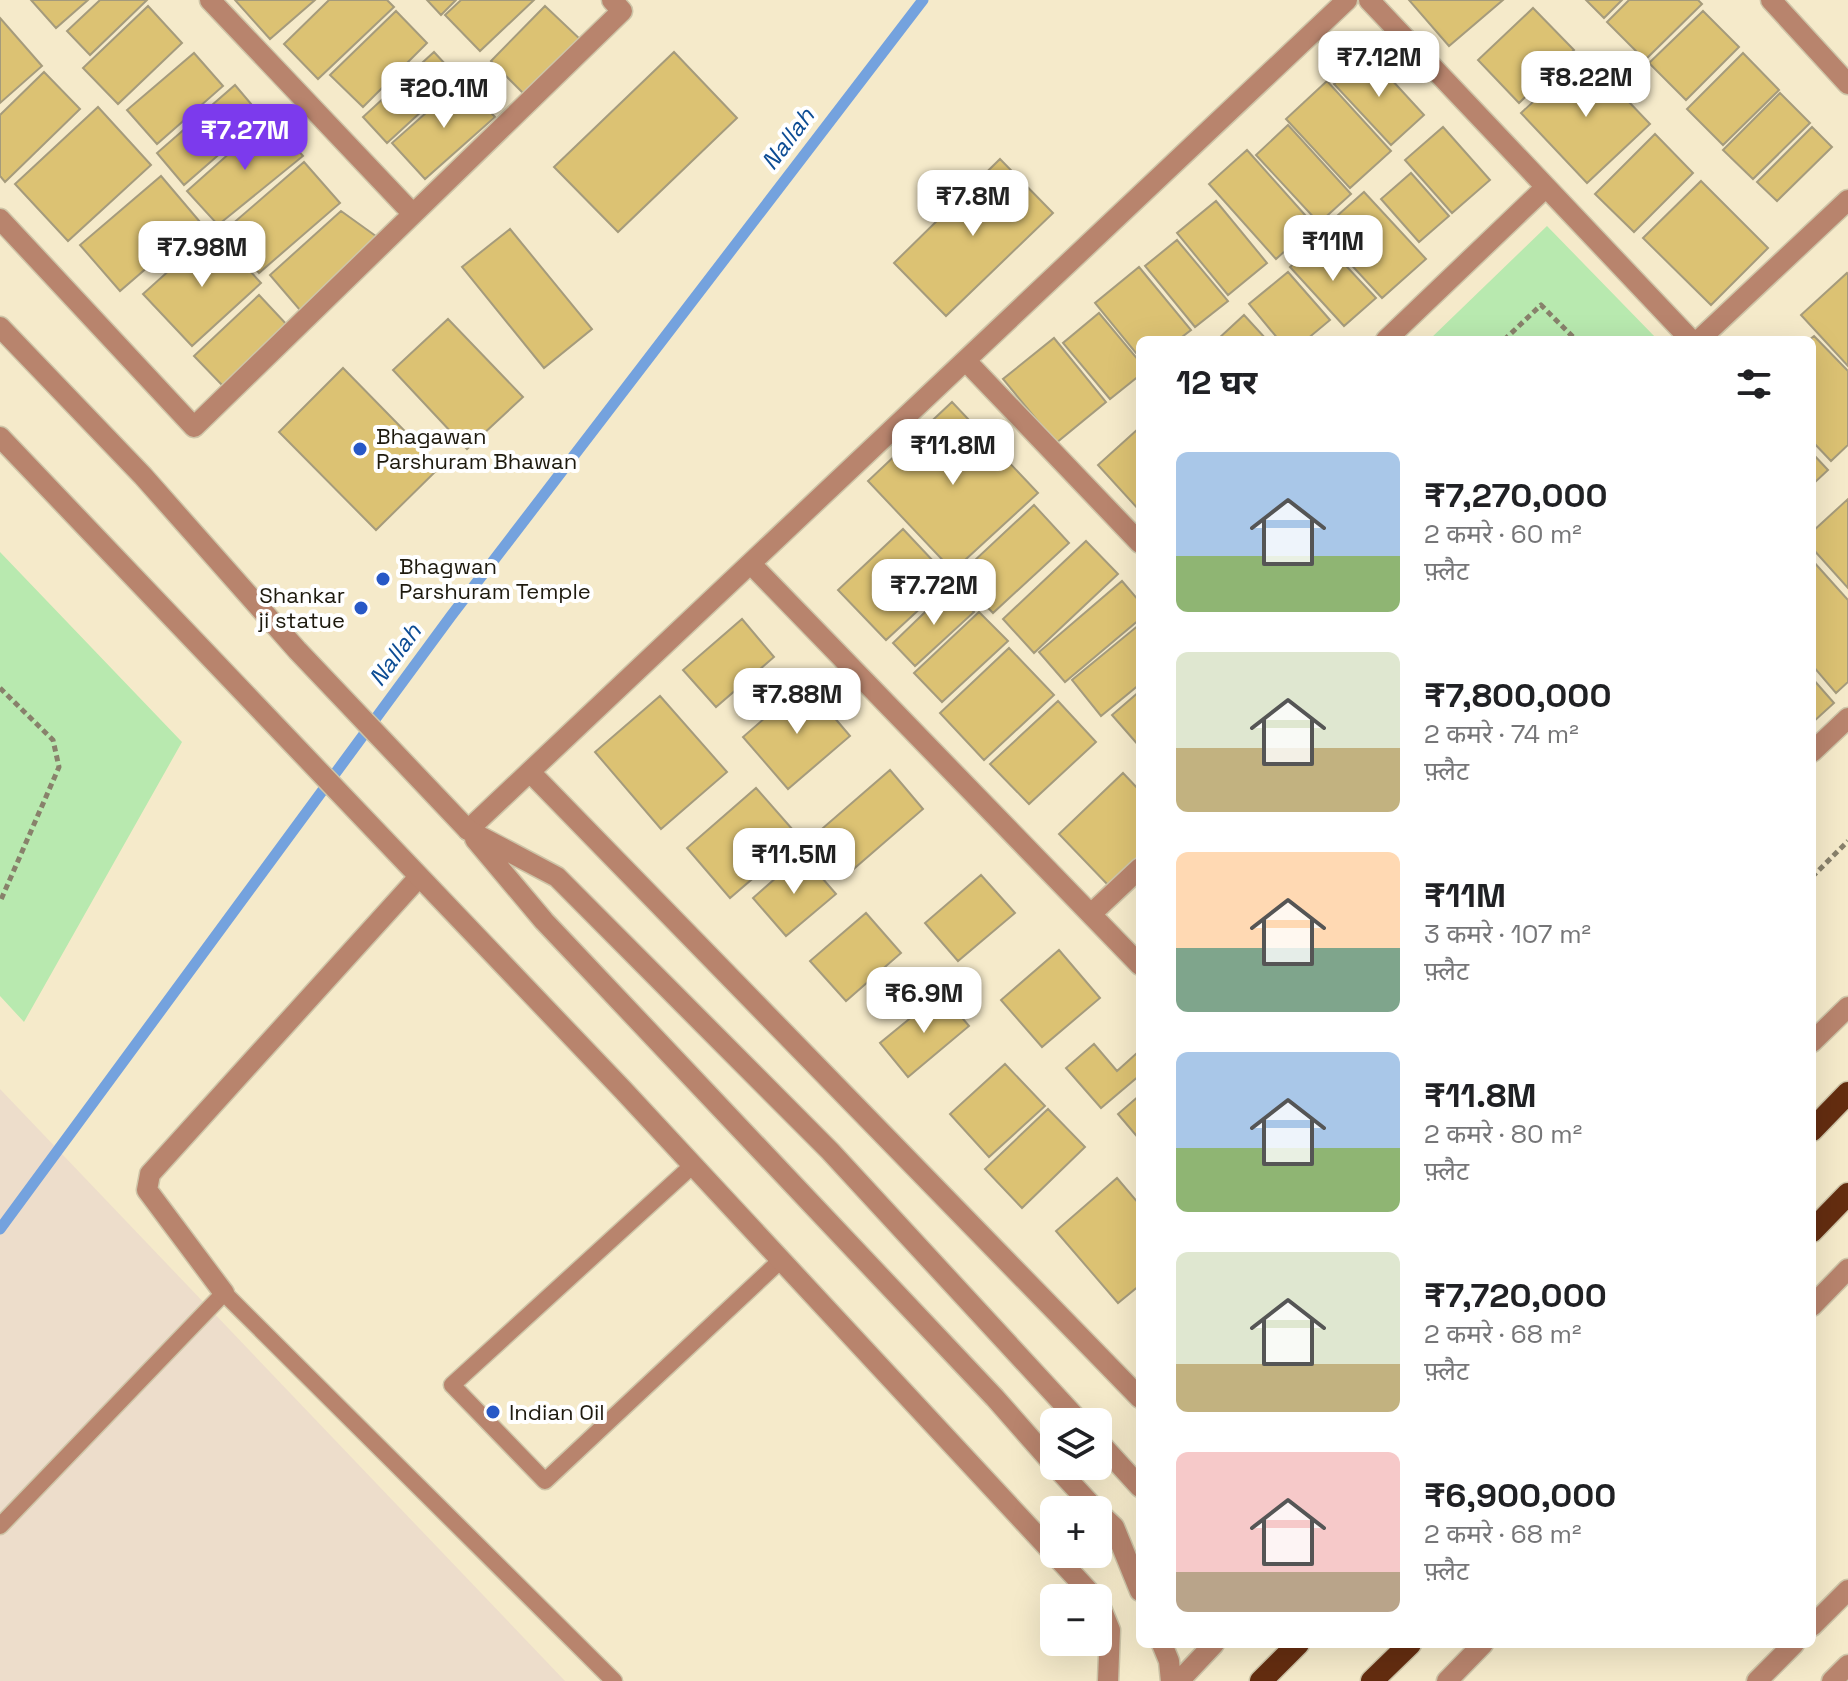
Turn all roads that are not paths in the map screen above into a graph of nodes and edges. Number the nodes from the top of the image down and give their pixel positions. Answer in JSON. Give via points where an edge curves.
{"nodes":[{"id":1,"x":210,"y":0,"type":"edge"},
{"id":2,"x":612,"y":0,"type":"edge"},
{"id":3,"x":1347,"y":0,"type":"edge"},
{"id":4,"x":1369,"y":0,"type":"edge"},
{"id":5,"x":1771,"y":0,"type":"edge"},
{"id":6,"x":1848,"y":84,"type":"edge"},
{"id":7,"x":1546,"y":187,"type":"junction"},
{"id":8,"x":1848,"y":200,"type":"edge"},
{"id":9,"x":413,"y":214,"type":"junction"},
{"id":10,"x":0,"y":219,"type":"edge"},
{"id":11,"x":0,"y":327,"type":"edge"},
{"id":12,"x":1390,"y":336,"type":"edge"},
{"id":13,"x":1687,"y":336,"type":"edge"},
{"id":14,"x":1703,"y":336,"type":"edge"},
{"id":15,"x":966,"y":361,"type":"junction"},
{"id":16,"x":0,"y":437,"type":"edge"},
{"id":17,"x":1136,"y":539,"type":"edge"},
{"id":18,"x":751,"y":564,"type":"junction"},
{"id":19,"x":1848,"y":718,"type":"edge"},
{"id":20,"x":1816,"y":748,"type":"edge"},
{"id":21,"x":530,"y":772,"type":"junction"},
{"id":22,"x":468,"y":830,"type":"junction"},
{"id":23,"x":1136,"y":872,"type":"edge"},
{"id":24,"x":419,"y":877,"type":"junction"},
{"id":25,"x":1091,"y":914,"type":"junction"},
{"id":26,"x":1136,"y":961,"type":"edge"},
{"id":27,"x":1848,"y":1007,"type":"edge"},
{"id":28,"x":1816,"y":1038,"type":"edge"},
{"id":29,"x":1848,"y":1093,"type":"edge"},
{"id":30,"x":1816,"y":1126,"type":"edge"},
{"id":31,"x":693,"y":1165,"type":"junction"},
{"id":32,"x":1848,"y":1194,"type":"edge"},
{"id":33,"x":1816,"y":1227,"type":"edge"},
{"id":34,"x":781,"y":1260,"type":"junction"},
{"id":35,"x":1848,"y":1269,"type":"edge"},
{"id":36,"x":224,"y":1293,"type":"junction"},
{"id":37,"x":1816,"y":1302,"type":"edge"},
{"id":38,"x":1136,"y":1394,"type":"edge"},
{"id":39,"x":1067,"y":1408,"type":"edge"},
{"id":40,"x":1040,"y":1448,"type":"edge"},
{"id":41,"x":1112,"y":1456,"type":"edge"},
{"id":42,"x":1069,"y":1480,"type":"edge"},
{"id":43,"x":1136,"y":1483,"type":"edge"},
{"id":44,"x":1083,"y":1496,"type":"edge"},
{"id":45,"x":1112,"y":1525,"type":"edge"},
{"id":46,"x":0,"y":1526,"type":"edge"},
{"id":47,"x":1040,"y":1539,"type":"edge"},
{"id":48,"x":1067,"y":1568,"type":"edge"},
{"id":49,"x":1136,"y":1581,"type":"edge"},
{"id":50,"x":1081,"y":1584,"type":"edge"},
{"id":51,"x":1848,"y":1590,"type":"edge"},
{"id":52,"x":1816,"y":1622,"type":"edge"},
{"id":53,"x":1164,"y":1648,"type":"edge"},
{"id":54,"x":1210,"y":1648,"type":"edge"},
{"id":55,"x":1294,"y":1648,"type":"edge"},
{"id":56,"x":1406,"y":1648,"type":"edge"},
{"id":57,"x":1479,"y":1648,"type":"edge"},
{"id":58,"x":1790,"y":1648,"type":"edge"},
{"id":59,"x":1109,"y":1656,"type":"edge"},
{"id":60,"x":1848,"y":1665,"type":"edge"},
{"id":61,"x":614,"y":1681,"type":"edge"},
{"id":62,"x":1108,"y":1681,"type":"edge"},
{"id":63,"x":1171,"y":1681,"type":"edge"},
{"id":64,"x":1179,"y":1681,"type":"edge"},
{"id":65,"x":1261,"y":1681,"type":"edge"},
{"id":66,"x":1372,"y":1681,"type":"edge"},
{"id":67,"x":1447,"y":1681,"type":"edge"},
{"id":68,"x":1757,"y":1681,"type":"edge"},
{"id":69,"x":1832,"y":1681,"type":"edge"}],
"edges":[{"from":1,"to":9,"type":"street"},
{"from":2,"to":9,"type":"street","via":[[622,11]]},
{"from":3,"to":15,"type":"street"},
{"from":4,"to":7,"type":"street"},
{"from":5,"to":6,"type":"street"},
{"from":7,"to":12,"type":"street"},
{"from":7,"to":13,"type":"street"},
{"from":8,"to":14,"type":"street"},
{"from":9,"to":10,"type":"street","via":[[194,427]]},
{"from":11,"to":22,"type":"street"},
{"from":15,"to":17,"type":"street"},
{"from":15,"to":18,"type":"street"},
{"from":16,"to":24,"type":"street"},
{"from":18,"to":21,"type":"street"},
{"from":18,"to":25,"type":"street"},
{"from":19,"to":20,"type":"street"},
{"from":21,"to":22,"type":"street"},
{"from":21,"to":38,"type":"street"},
{"from":22,"to":39,"type":"street","via":[[557,877],[830,1151]]},
{"from":22,"to":40,"type":"street","via":[[544,921]]},
{"from":23,"to":25,"type":"street"},
{"from":24,"to":31,"type":"street"},
{"from":24,"to":36,"type":"street","via":[[150,1174],[147,1190]]},
{"from":25,"to":26,"type":"street"},
{"from":27,"to":28,"type":"street"},
{"from":29,"to":30,"type":"highway"},
{"from":31,"to":34,"type":"street"},
{"from":31,"to":34,"type":"lane","via":[[452,1385],[545,1481]]},
{"from":32,"to":33,"type":"highway"},
{"from":34,"to":47,"type":"street"},
{"from":35,"to":37,"type":"street"},
{"from":36,"to":46,"type":"lane"},
{"from":36,"to":61,"type":"lane"},
{"from":41,"to":43,"type":"street"},
{"from":42,"to":44,"type":"street"},
{"from":45,"to":49,"type":"street"},
{"from":48,"to":50,"type":"street"},
{"from":51,"to":52,"type":"street"},
{"from":53,"to":63,"type":"street"},
{"from":54,"to":64,"type":"street"},
{"from":55,"to":65,"type":"highway"},
{"from":56,"to":66,"type":"highway"},
{"from":57,"to":67,"type":"street"},
{"from":58,"to":68,"type":"street"},
{"from":59,"to":62,"type":"street"},
{"from":60,"to":69,"type":"street"}]}
